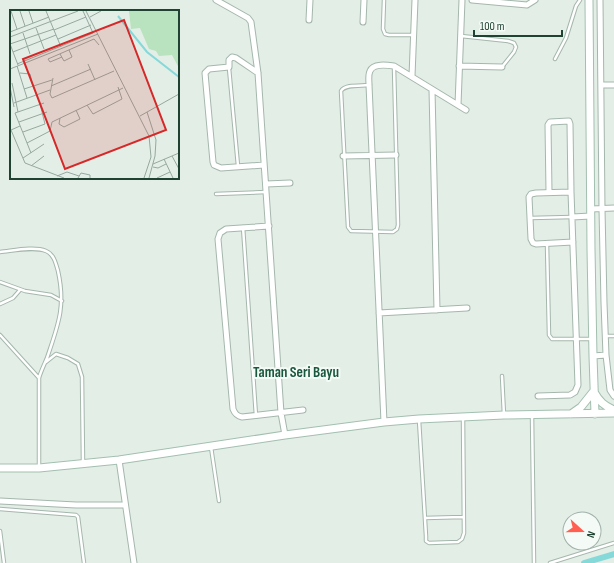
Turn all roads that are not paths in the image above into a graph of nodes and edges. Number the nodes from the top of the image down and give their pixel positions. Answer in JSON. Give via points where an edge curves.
{"nodes":[{"id":1,"x":216,"y":0,"type":"edge"},
{"id":2,"x":310,"y":0,"type":"edge"},
{"id":3,"x":364,"y":0,"type":"edge"},
{"id":4,"x":384,"y":0,"type":"edge"},
{"id":5,"x":415,"y":0,"type":"edge"},
{"id":6,"x":462,"y":0,"type":"edge"},
{"id":7,"x":472,"y":0,"type":"edge"},
{"id":8,"x":535,"y":0,"type":"edge"},
{"id":9,"x":580,"y":0,"type":"edge"},
{"id":10,"x":589,"y":0,"type":"edge"},
{"id":11,"x":600,"y":0,"type":"edge"},
{"id":12,"x":309,"y":20,"type":"dead end"},
{"id":13,"x":363,"y":22,"type":"dead end"},
{"id":14,"x":414,"y":35,"type":"junction"},
{"id":15,"x":460,"y":36,"type":"junction"},
{"id":16,"x":555,"y":59,"type":"dead end"},
{"id":17,"x":394,"y":66,"type":"junction"},
{"id":18,"x":459,"y":66,"type":"junction"},
{"id":19,"x":229,"y":67,"type":"junction"},
{"id":20,"x":502,"y":67,"type":"joint"},
{"id":21,"x":258,"y":73,"type":"junction"},
{"id":22,"x":412,"y":76,"type":"junction"},
{"id":23,"x":614,"y":84,"type":"edge"},
{"id":24,"x":369,"y":85,"type":"junction"},
{"id":25,"x":601,"y":85,"type":"junction"},
{"id":26,"x":432,"y":90,"type":"junction"},
{"id":27,"x":601,"y":102,"type":"junction"},
{"id":28,"x":590,"y":103,"type":"junction"},
{"id":29,"x":458,"y":105,"type":"junction"},
{"id":30,"x":466,"y":110,"type":"dead end"},
{"id":31,"x":372,"y":155,"type":"junction"},
{"id":32,"x":396,"y":155,"type":"junction"},
{"id":33,"x":343,"y":156,"type":"junction"},
{"id":34,"x":264,"y":165,"type":"junction"},
{"id":35,"x":238,"y":167,"type":"junction"},
{"id":36,"x":290,"y":183,"type":"dead end"},
{"id":37,"x":266,"y":184,"type":"junction"},
{"id":38,"x":266,"y":192,"type":"junction"},
{"id":39,"x":549,"y":192,"type":"junction"},
{"id":40,"x":571,"y":192,"type":"junction"},
{"id":41,"x":216,"y":194,"type":"dead end"},
{"id":42,"x":614,"y":208,"type":"edge"},
{"id":43,"x":602,"y":209,"type":"junction"},
{"id":44,"x":591,"y":212,"type":"junction"},
{"id":45,"x":572,"y":217,"type":"junction"},
{"id":46,"x":530,"y":218,"type":"junction"},
{"id":47,"x":269,"y":226,"type":"junction"},
{"id":48,"x":243,"y":228,"type":"junction"},
{"id":49,"x":376,"y":232,"type":"junction"},
{"id":50,"x":573,"y":242,"type":"junction"},
{"id":51,"x":547,"y":244,"type":"junction"},
{"id":52,"x":0,"y":252,"type":"edge"},
{"id":53,"x":0,"y":282,"type":"edge"},
{"id":54,"x":20,"y":290,"type":"junction"},
{"id":55,"x":62,"y":301,"type":"junction"},
{"id":56,"x":0,"y":304,"type":"edge"},
{"id":57,"x":467,"y":308,"type":"dead end"},
{"id":58,"x":437,"y":310,"type":"junction"},
{"id":59,"x":379,"y":313,"type":"junction"},
{"id":60,"x":0,"y":335,"type":"edge"},
{"id":61,"x":605,"y":336,"type":"junction"},
{"id":62,"x":614,"y":336,"type":"edge"},
{"id":63,"x":577,"y":339,"type":"junction"},
{"id":64,"x":592,"y":339,"type":"junction"},
{"id":65,"x":606,"y":355,"type":"junction"},
{"id":66,"x":593,"y":356,"type":"junction"},
{"id":67,"x":45,"y":362,"type":"junction"},
{"id":68,"x":502,"y":376,"type":"dead end"},
{"id":69,"x":39,"y":378,"type":"junction"},
{"id":70,"x":593,"y":392,"type":"junction"},
{"id":71,"x":538,"y":396,"type":"dead end"},
{"id":72,"x":614,"y":396,"type":"edge"},
{"id":73,"x":303,"y":410,"type":"dead end"},
{"id":74,"x":614,"y":412,"type":"edge"},
{"id":75,"x":281,"y":413,"type":"junction"},
{"id":76,"x":570,"y":414,"type":"junction"},
{"id":77,"x":595,"y":414,"type":"junction"},
{"id":78,"x":504,"y":415,"type":"junction"},
{"id":79,"x":532,"y":415,"type":"junction"},
{"id":80,"x":256,"y":416,"type":"junction"},
{"id":81,"x":463,"y":417,"type":"junction"},
{"id":82,"x":419,"y":419,"type":"junction"},
{"id":83,"x":384,"y":422,"type":"junction"},
{"id":84,"x":285,"y":435,"type":"junction"},
{"id":85,"x":211,"y":446,"type":"junction"},
{"id":86,"x":119,"y":460,"type":"junction"},
{"id":87,"x":83,"y":464,"type":"junction"},
{"id":88,"x":0,"y":468,"type":"edge"},
{"id":89,"x":38,"y":468,"type":"junction"},
{"id":90,"x":0,"y":501,"type":"edge"},
{"id":91,"x":219,"y":501,"type":"dead end"},
{"id":92,"x":125,"y":504,"type":"junction"},
{"id":93,"x":0,"y":509,"type":"edge"},
{"id":94,"x":463,"y":517,"type":"junction"},
{"id":95,"x":425,"y":518,"type":"junction"},
{"id":96,"x":0,"y":531,"type":"edge"},
{"id":97,"x":614,"y":543,"type":"edge"},
{"id":98,"x":4,"y":563,"type":"edge"},
{"id":99,"x":84,"y":563,"type":"edge"},
{"id":100,"x":134,"y":563,"type":"edge"},
{"id":101,"x":534,"y":563,"type":"edge"},
{"id":102,"x":550,"y":563,"type":"edge"}],
"edges":[{"from":1,"to":21,"type":"street","via":[[252,22]]},
{"from":2,"to":12,"type":"street"},
{"from":3,"to":13,"type":"street"},
{"from":4,"to":14,"type":"lane","via":[[385,34]]},
{"from":5,"to":14,"type":"street"},
{"from":6,"to":15,"type":"street"},
{"from":7,"to":8,"type":"street","via":[[527,5]]},
{"from":9,"to":16,"type":"lane"},
{"from":10,"to":28,"type":"street"},
{"from":11,"to":25,"type":"street"},
{"from":14,"to":22,"type":"street"},
{"from":15,"to":18,"type":"street"},
{"from":15,"to":20,"type":"lane","via":[[514,43],[514,52]]},
{"from":17,"to":22,"type":"street"},
{"from":17,"to":24,"type":"street","via":[[371,69]]},
{"from":17,"to":32,"type":"lane"},
{"from":18,"to":20,"type":"street"},
{"from":18,"to":29,"type":"street"},
{"from":19,"to":21,"type":"street","via":[[232,56]]},
{"from":19,"to":35,"type":"lane"},
{"from":19,"to":35,"type":"street","via":[[209,69],[205,73],[212,155],[217,167]]},
{"from":21,"to":34,"type":"street"},
{"from":22,"to":26,"type":"street"},
{"from":23,"to":25,"type":"street"},
{"from":24,"to":31,"type":"street"},
{"from":24,"to":33,"type":"lane","via":[[342,88]]},
{"from":25,"to":27,"type":"street"},
{"from":26,"to":29,"type":"street"},
{"from":26,"to":58,"type":"street"},
{"from":27,"to":28,"type":"street"},
{"from":27,"to":43,"type":"street"},
{"from":28,"to":44,"type":"street"},
{"from":29,"to":30,"type":"street"},
{"from":31,"to":32,"type":"street"},
{"from":31,"to":33,"type":"street"},
{"from":31,"to":49,"type":"street"},
{"from":32,"to":49,"type":"lane","via":[[397,229],[393,232]]},
{"from":33,"to":49,"type":"lane","via":[[348,227],[351,231]]},
{"from":34,"to":35,"type":"street"},
{"from":34,"to":37,"type":"street"},
{"from":36,"to":37,"type":"street"},
{"from":37,"to":38,"type":"street"},
{"from":38,"to":41,"type":"lane"},
{"from":38,"to":47,"type":"street"},
{"from":39,"to":40,"type":"street"},
{"from":39,"to":40,"type":"street","via":[[548,125],[550,122],[569,121]]},
{"from":39,"to":46,"type":"street","via":[[531,194]]},
{"from":40,"to":45,"type":"street"},
{"from":42,"to":43,"type":"street"},
{"from":43,"to":44,"type":"street"},
{"from":43,"to":61,"type":"street"},
{"from":44,"to":45,"type":"street"},
{"from":44,"to":64,"type":"street"},
{"from":45,"to":46,"type":"lane"},
{"from":45,"to":50,"type":"street"},
{"from":46,"to":51,"type":"street","via":[[532,242]]},
{"from":47,"to":48,"type":"street"},
{"from":47,"to":75,"type":"street"},
{"from":48,"to":80,"type":"lane"},
{"from":48,"to":80,"type":"street","via":[[226,229],[220,233],[218,248],[233,409],[234,413],[242,418]]},
{"from":49,"to":59,"type":"street"},
{"from":50,"to":51,"type":"street"},
{"from":50,"to":63,"type":"street"},
{"from":51,"to":63,"type":"lane","via":[[549,335],[552,339]]},
{"from":52,"to":55,"type":"lane","via":[[34,249],[51,254],[57,268]]},
{"from":53,"to":54,"type":"lane"},
{"from":54,"to":55,"type":"lane","via":[[50,295]]},
{"from":54,"to":56,"type":"lane","via":[[13,298]]},
{"from":55,"to":67,"type":"lane","via":[[58,325]]},
{"from":57,"to":58,"type":"street"},
{"from":58,"to":59,"type":"street"},
{"from":59,"to":83,"type":"street"},
{"from":60,"to":69,"type":"lane"},
{"from":61,"to":62,"type":"lane"},
{"from":61,"to":65,"type":"street"},
{"from":63,"to":64,"type":"lane"},
{"from":63,"to":71,"type":"street","via":[[578,385],[575,392],[570,395]]},
{"from":64,"to":66,"type":"street"},
{"from":65,"to":66,"type":"street"},
{"from":65,"to":72,"type":"street","via":[[610,390]]},
{"from":66,"to":70,"type":"street"},
{"from":67,"to":69,"type":"lane"},
{"from":67,"to":87,"type":"lane","via":[[56,354],[78,364],[82,377]]},
{"from":68,"to":78,"type":"lane"},
{"from":69,"to":89,"type":"lane"},
{"from":70,"to":74,"type":"street"},
{"from":70,"to":76,"type":"street","via":[[581,407]]},
{"from":70,"to":77,"type":"street"},
{"from":73,"to":75,"type":"street"},
{"from":74,"to":77,"type":"street"},
{"from":75,"to":80,"type":"street"},
{"from":75,"to":84,"type":"street"},
{"from":76,"to":77,"type":"street"},
{"from":76,"to":79,"type":"street"},
{"from":78,"to":79,"type":"street"},
{"from":78,"to":81,"type":"street"},
{"from":79,"to":101,"type":"lane"},
{"from":81,"to":82,"type":"street"},
{"from":81,"to":94,"type":"lane"},
{"from":82,"to":83,"type":"street"},
{"from":82,"to":95,"type":"lane"},
{"from":83,"to":84,"type":"street"},
{"from":84,"to":85,"type":"street"},
{"from":85,"to":86,"type":"street"},
{"from":85,"to":91,"type":"lane"},
{"from":86,"to":87,"type":"street"},
{"from":86,"to":92,"type":"street"},
{"from":87,"to":89,"type":"street"},
{"from":88,"to":89,"type":"street"},
{"from":90,"to":92,"type":"street","via":[[76,505]]},
{"from":92,"to":100,"type":"street"},
{"from":93,"to":99,"type":"lane","via":[[76,515]]},
{"from":94,"to":95,"type":"lane"},
{"from":94,"to":95,"type":"lane","via":[[462,539],[458,542],[430,543],[426,541]]},
{"from":96,"to":98,"type":"lane"},
{"from":97,"to":102,"type":"lane"}]}
